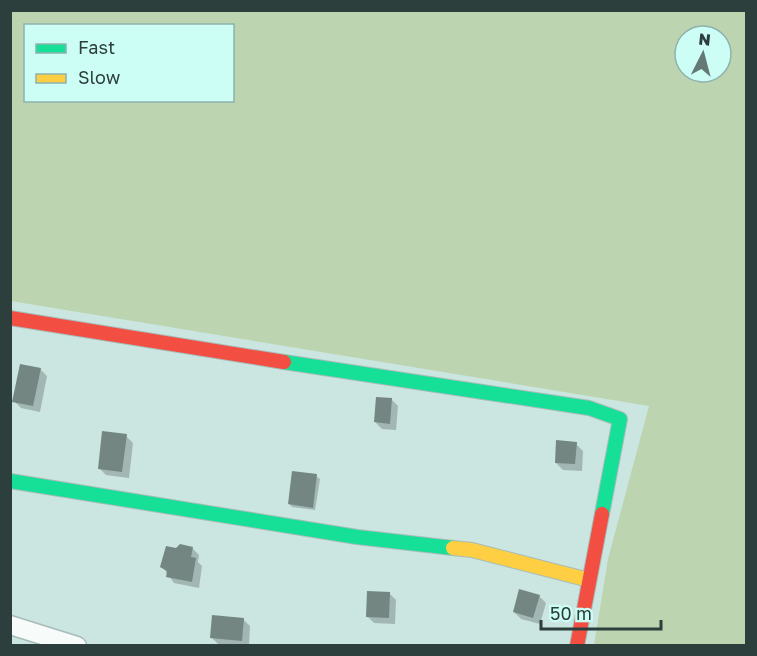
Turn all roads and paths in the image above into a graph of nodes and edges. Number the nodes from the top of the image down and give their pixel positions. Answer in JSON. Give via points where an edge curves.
{"nodes":[{"id":1,"x":10,"y":318,"type":"edge"},
{"id":2,"x":10,"y":481,"type":"edge"},
{"id":3,"x":589,"y":580,"type":"junction"},
{"id":4,"x":10,"y":625,"type":"edge"},
{"id":5,"x":77,"y":645,"type":"edge"},
{"id":6,"x":577,"y":645,"type":"edge"}],
"edges":[{"from":1,"to":3,"type":"street","via":[[589,408],[620,419]]},
{"from":2,"to":3,"type":"street","via":[[357,537],[472,550]]},
{"from":3,"to":6,"type":"street"},
{"from":4,"to":5,"type":"street"}]}
